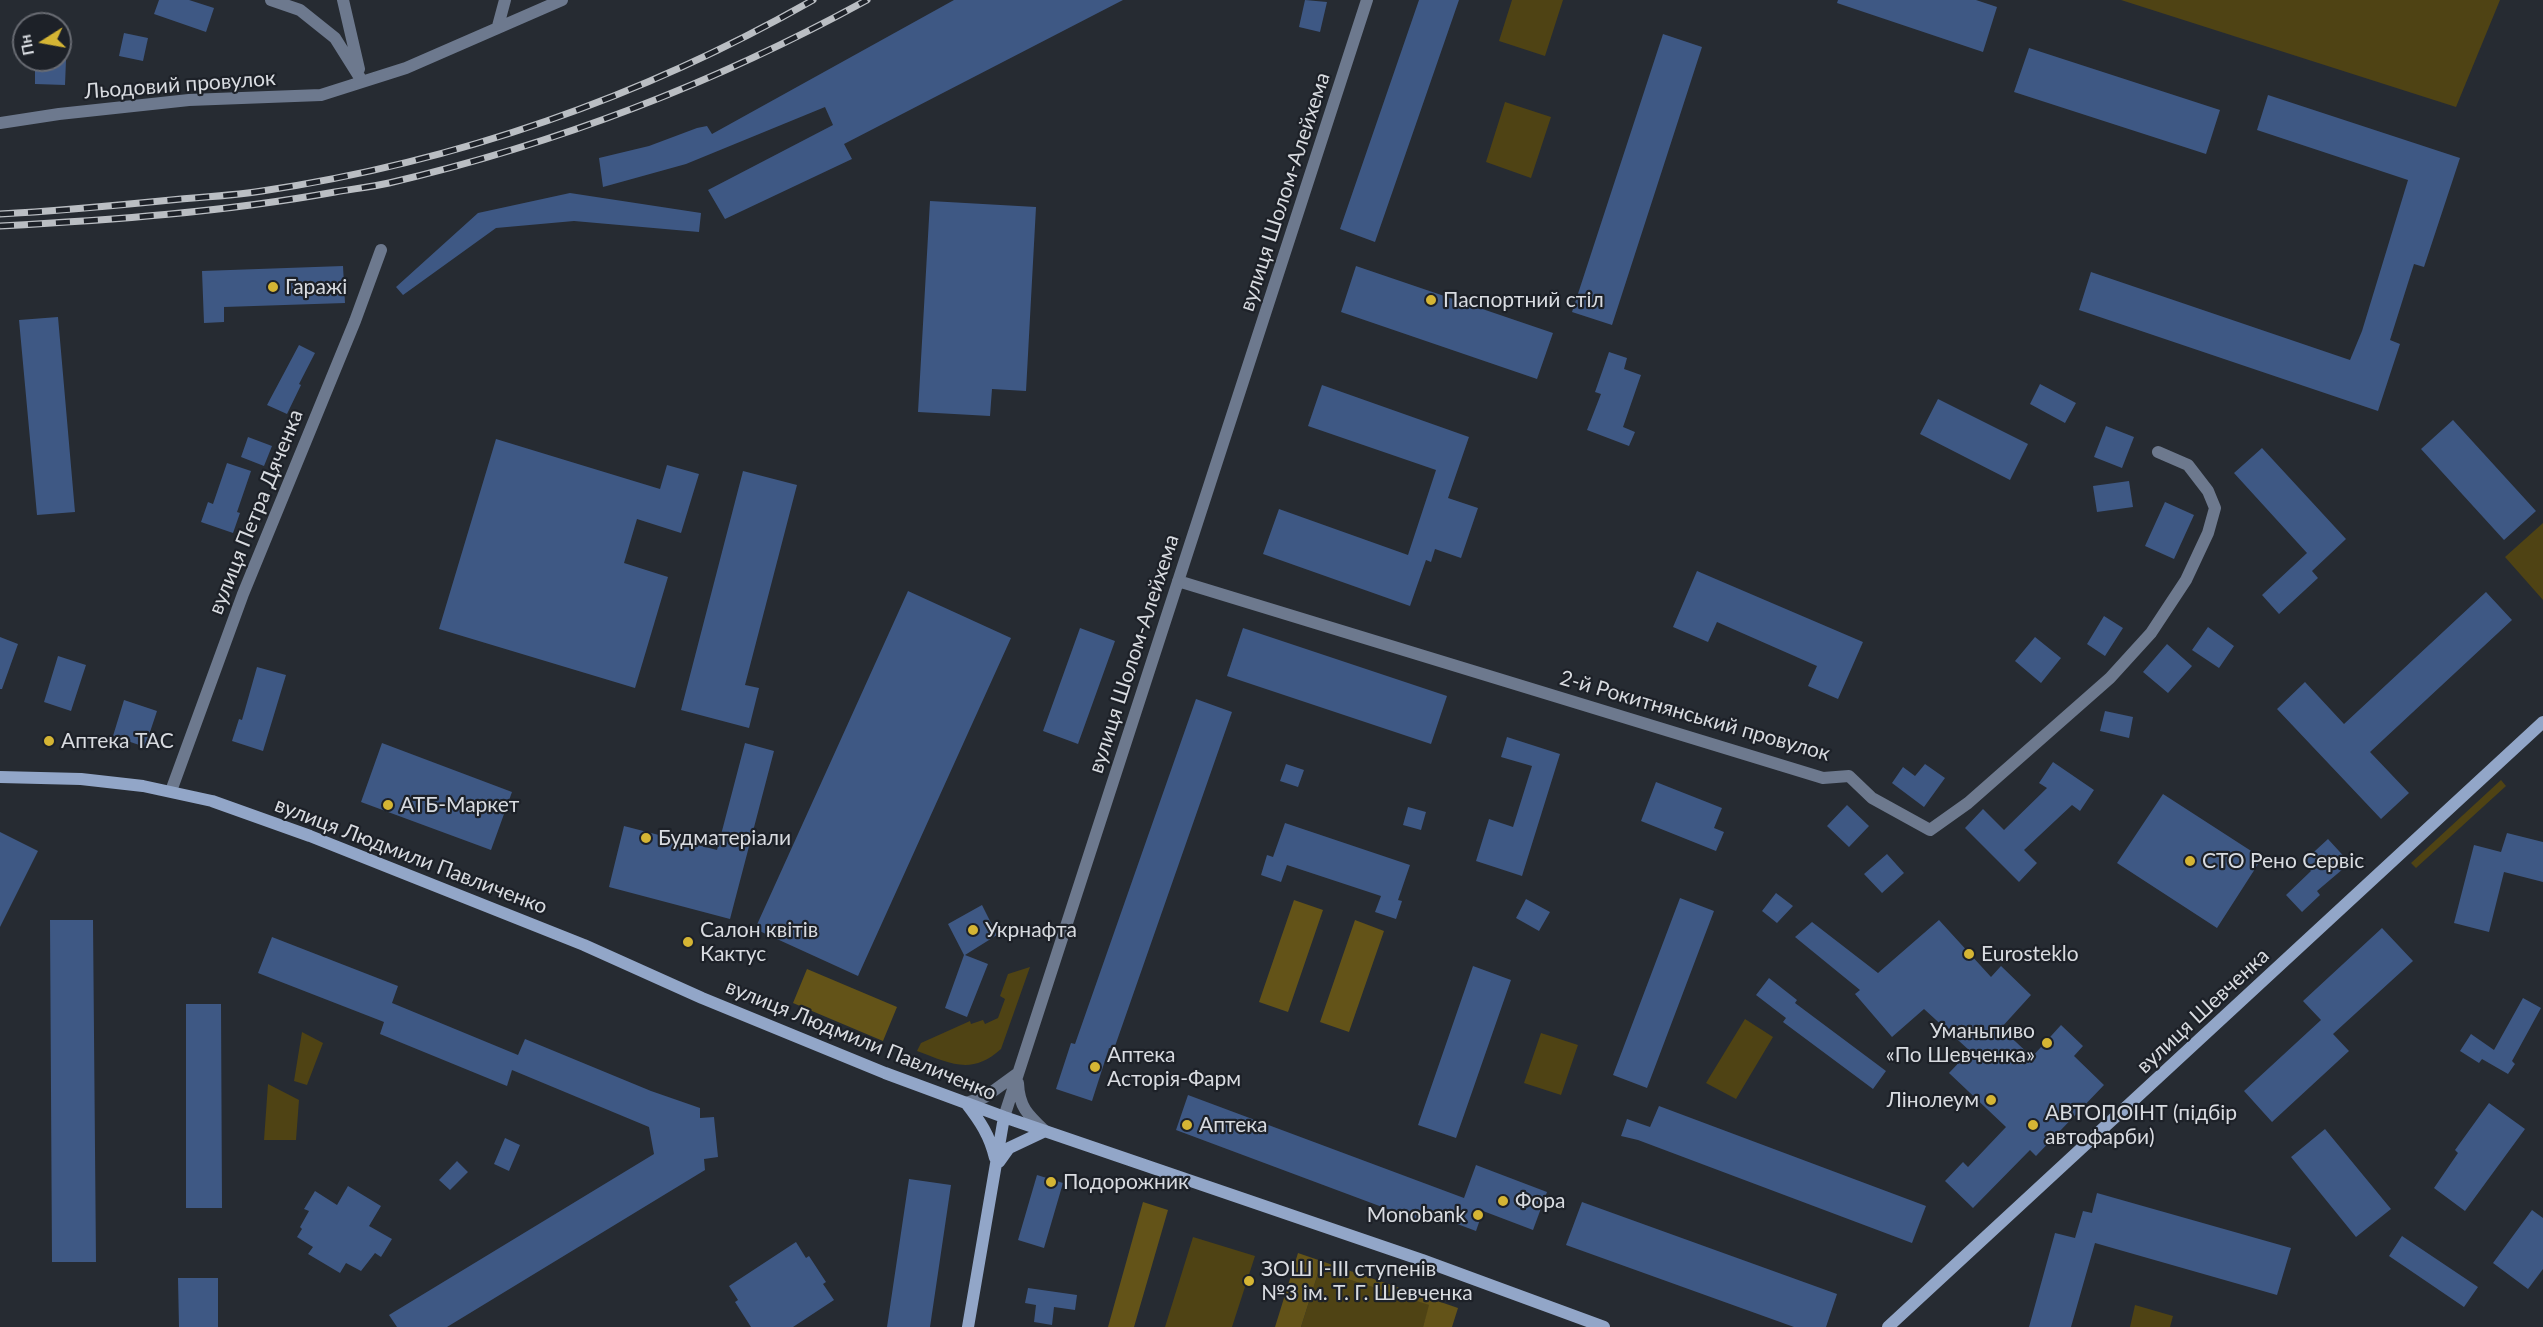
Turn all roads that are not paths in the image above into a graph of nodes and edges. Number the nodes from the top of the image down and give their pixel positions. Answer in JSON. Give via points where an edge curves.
{"nodes":[{"id":1,"x":271,"y":0,"type":"edge"},
{"id":2,"x":343,"y":0,"type":"edge"},
{"id":3,"x":504,"y":0,"type":"edge"},
{"id":4,"x":562,"y":0,"type":"edge"},
{"id":5,"x":1367,"y":0,"type":"edge"},
{"id":6,"x":498,"y":26,"type":"junction"},
{"id":7,"x":362,"y":81,"type":"junction"},
{"id":8,"x":0,"y":123,"type":"edge"},
{"id":9,"x":381,"y":250,"type":"dead end"},
{"id":10,"x":2157,"y":452,"type":"dead end"},
{"id":11,"x":1178,"y":581,"type":"junction"},
{"id":12,"x":2543,"y":723,"type":"edge"},
{"id":13,"x":0,"y":777,"type":"edge"},
{"id":14,"x":171,"y":791,"type":"junction"},
{"id":15,"x":1018,"y":1073,"type":"junction"},
{"id":16,"x":966,"y":1103,"type":"junction"},
{"id":17,"x":1004,"y":1117,"type":"junction"},
{"id":18,"x":1045,"y":1131,"type":"junction"},
{"id":19,"x":996,"y":1165,"type":"junction"},
{"id":20,"x":968,"y":1327,"type":"edge"},
{"id":21,"x":1604,"y":1327,"type":"edge"},
{"id":22,"x":1888,"y":1327,"type":"edge"}],
"edges":[{"from":1,"to":7,"type":"street","via":[[300,10],[335,38]]},
{"from":2,"to":7,"type":"street"},
{"from":3,"to":6,"type":"street"},
{"from":4,"to":6,"type":"street"},
{"from":5,"to":11,"type":"street","name":"вулиця Шолом-Алейхема"},
{"from":6,"to":7,"type":"street","via":[[406,68]]},
{"from":7,"to":8,"type":"street","name":"Льодовий провулок","via":[[321,95],[189,100]]},
{"from":9,"to":14,"type":"street","name":"вулиця Петра Дяченка","via":[[356,321],[243,594]]},
{"from":10,"to":11,"type":"street","name":"2-й Рокитнянський провулок","via":[[2188,465],[2208,491],[2215,508],[2186,580],[2151,633],[2110,678],[1968,803],[1930,830],[1872,798],[1849,776],[1823,777]]},
{"from":11,"to":15,"type":"street","name":"вулиця Шолом-Алейхема"},
{"from":12,"to":22,"type":"main road","name":"вулиця Шевченка"},
{"from":13,"to":14,"type":"main road","name":"вулиця Людмили Павличенко","via":[[81,779]]},
{"from":14,"to":16,"type":"main road","name":"вулиця Людмили Павличенко","via":[[212,801],[321,840],[584,945],[841,1056]]},
{"from":15,"to":16,"type":"street","via":[[985,1097]]},
{"from":15,"to":17,"type":"street","name":"вулиця Шолом-Алейхема"},
{"from":15,"to":18,"type":"street","via":[[1019,1098],[1028,1115]]},
{"from":16,"to":17,"type":"main road","name":"вулиця Людмили Павличенко"},
{"from":16,"to":19,"type":"main road","via":[[991,1140]]},
{"from":17,"to":18,"type":"main road","name":"вулиця Людмили Павличенко"},
{"from":17,"to":19,"type":"main road","name":"вулиця Шолом-Алейхема"},
{"from":18,"to":19,"type":"main road","via":[[1010,1148]]},
{"from":18,"to":21,"type":"main road","name":"вулиця Людмили Павличенко","via":[[1422,1260]]},
{"from":19,"to":20,"type":"main road","name":"вулиця Шолом-Алейхема"}]}
